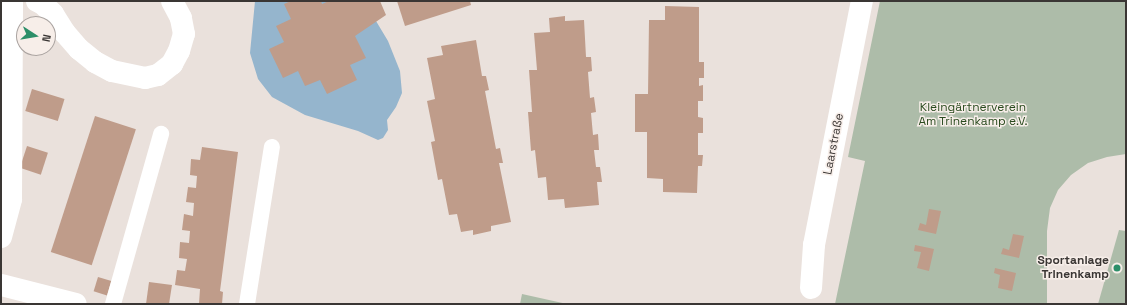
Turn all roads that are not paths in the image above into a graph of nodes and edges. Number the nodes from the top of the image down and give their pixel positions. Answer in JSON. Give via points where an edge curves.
{"nodes":[{"id":1,"x":12,"y":1,"type":"edge"},
{"id":2,"x":37,"y":1,"type":"edge"},
{"id":3,"x":172,"y":1,"type":"edge"},
{"id":4,"x":862,"y":1,"type":"edge"},
{"id":5,"x":161,"y":134,"type":"dead end"},
{"id":6,"x":272,"y":147,"type":"dead end"},
{"id":7,"x":1,"y":237,"type":"edge"},
{"id":8,"x":1,"y":285,"type":"edge"},
{"id":9,"x":811,"y":288,"type":"dead end"},
{"id":10,"x":76,"y":304,"type":"edge"},
{"id":11,"x":113,"y":304,"type":"edge"},
{"id":12,"x":247,"y":304,"type":"edge"}],
"edges":[{"from":1,"to":7,"type":"street","via":[[11,199]]},
{"from":2,"to":3,"type":"street","via":[[53,14],[64,33],[95,62],[112,72],[145,78],[158,75],[168,68],[179,51],[184,34],[181,18]]},
{"from":4,"to":9,"type":"street","name":"Laarstraße","via":[[814,245]]},
{"from":5,"to":11,"type":"lane"},
{"from":6,"to":12,"type":"lane"},
{"from":8,"to":10,"type":"street"}]}
